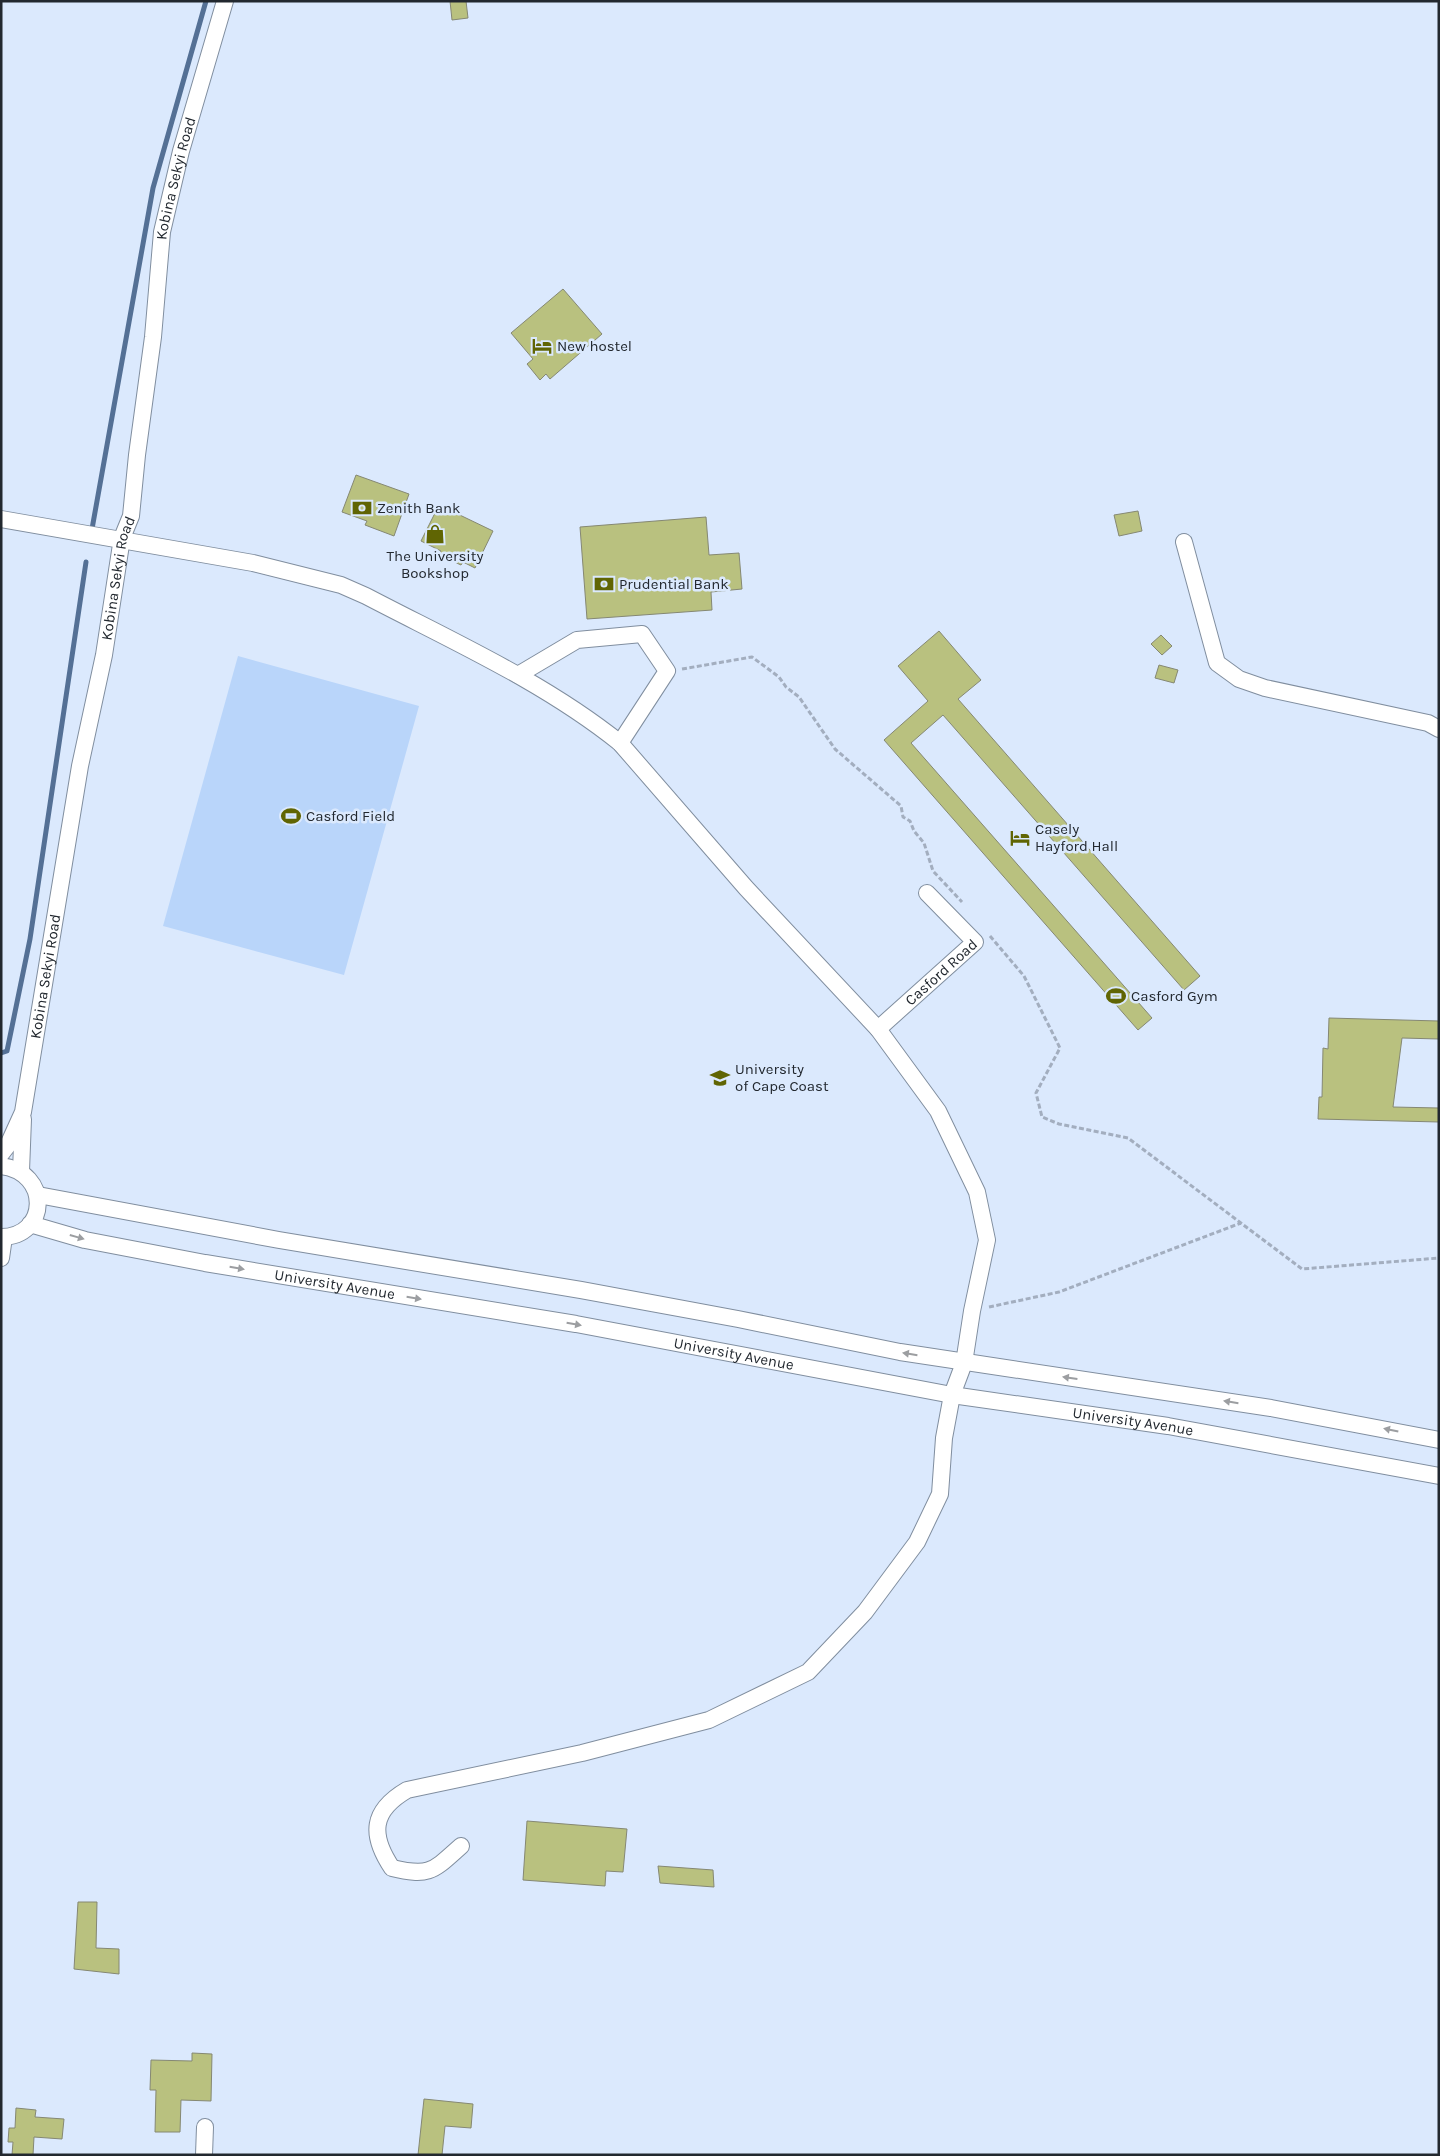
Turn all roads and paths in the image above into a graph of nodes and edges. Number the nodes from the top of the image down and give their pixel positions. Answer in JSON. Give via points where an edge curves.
{"nodes":[{"id":1,"x":225,"y":1,"type":"edge"},
{"id":2,"x":1,"y":519,"type":"edge"},
{"id":3,"x":122,"y":540,"type":"junction"},
{"id":4,"x":1184,"y":542,"type":"dead end"},
{"id":5,"x":667,"y":671,"type":"junction"},
{"id":6,"x":518,"y":676,"type":"junction"},
{"id":7,"x":1439,"y":729,"type":"edge"},
{"id":8,"x":620,"y":743,"type":"junction"},
{"id":9,"x":927,"y":893,"type":"dead end"},
{"id":10,"x":963,"y":904,"type":"dead end"},
{"id":11,"x":988,"y":933,"type":"dead end"},
{"id":12,"x":878,"y":1029,"type":"junction"},
{"id":13,"x":23,"y":1112,"type":"junction"},
{"id":14,"x":1,"y":1154,"type":"edge"},
{"id":15,"x":1,"y":1166,"type":"edge"},
{"id":16,"x":20,"y":1171,"type":"junction"},
{"id":17,"x":38,"y":1195,"type":"junction"},
{"id":18,"x":1241,"y":1223,"type":"junction"},
{"id":19,"x":30,"y":1224,"type":"junction"},
{"id":20,"x":2,"y":1237,"type":"edge"},
{"id":21,"x":1,"y":1258,"type":"edge"},
{"id":22,"x":1439,"y":1258,"type":"edge"},
{"id":23,"x":972,"y":1311,"type":"junction"},
{"id":24,"x":964,"y":1363,"type":"junction"},
{"id":25,"x":952,"y":1395,"type":"junction"},
{"id":26,"x":1439,"y":1440,"type":"edge"},
{"id":27,"x":1439,"y":1476,"type":"edge"},
{"id":28,"x":460,"y":1846,"type":"dead end"},
{"id":29,"x":205,"y":2127,"type":"dead end"},
{"id":30,"x":204,"y":2155,"type":"edge"}],
"edges":[{"from":1,"to":3,"type":"street","name":"Kobina Sekyi Road","via":[[181,151],[162,232],[131,516]]},
{"from":2,"to":3,"type":"street"},
{"from":3,"to":6,"type":"street","via":[[252,563],[341,585]]},
{"from":3,"to":13,"type":"street","name":"Kobina Sekyi Road","via":[[104,655],[80,766]]},
{"from":4,"to":7,"type":"street","via":[[1217,663],[1239,679],[1265,688],[1402,717]]},
{"from":5,"to":6,"type":"street","via":[[642,634],[577,640]]},
{"from":5,"to":8,"type":"street"},
{"from":5,"to":10,"type":"path","via":[[752,657],[779,677],[786,688],[799,697],[834,749],[900,806],[903,817],[924,843],[933,871]]},
{"from":6,"to":8,"type":"street","via":[[599,726]]},
{"from":8,"to":12,"type":"street","via":[[746,888]]},
{"from":9,"to":12,"type":"street","name":"Casford Road","via":[[975,942]]},
{"from":11,"to":18,"type":"path","via":[[1024,976],[1060,1048],[1036,1093],[1042,1117],[1059,1124],[1128,1138]]},
{"from":12,"to":23,"type":"street","via":[[938,1111],[977,1192],[987,1240]]},
{"from":13,"to":14,"type":"street","name":"Kobina Sekyi Road"},
{"from":13,"to":16,"type":"street"},
{"from":15,"to":16,"type":"street"},
{"from":16,"to":17,"type":"street"},
{"from":17,"to":19,"type":"street","via":[[36,1215]]},
{"from":24,"to":17,"type":"street","one_way":true,"via":[[581,1290],[279,1240]]},
{"from":18,"to":22,"type":"path","via":[[1302,1269]]},
{"from":18,"to":23,"type":"path","via":[[1059,1292]]},
{"from":19,"to":20,"type":"street","via":[[23,1231]]},
{"from":19,"to":25,"type":"street","name":"University Avenue","one_way":true,"via":[[85,1240],[205,1263],[567,1322]]},
{"from":20,"to":21,"type":"street"},
{"from":23,"to":24,"type":"street"},
{"from":24,"to":25,"type":"street"},
{"from":26,"to":24,"type":"street","one_way":true,"via":[[1271,1408]]},
{"from":25,"to":27,"type":"street","name":"University Avenue","via":[[1168,1426]]},
{"from":25,"to":28,"type":"street","via":[[944,1438],[940,1494],[917,1542],[865,1612],[808,1672],[709,1720],[582,1753],[406,1790],[391,1799],[379,1816],[376,1832],[382,1853],[392,1868],[413,1873],[434,1870]]},
{"from":29,"to":30,"type":"street"}]}
